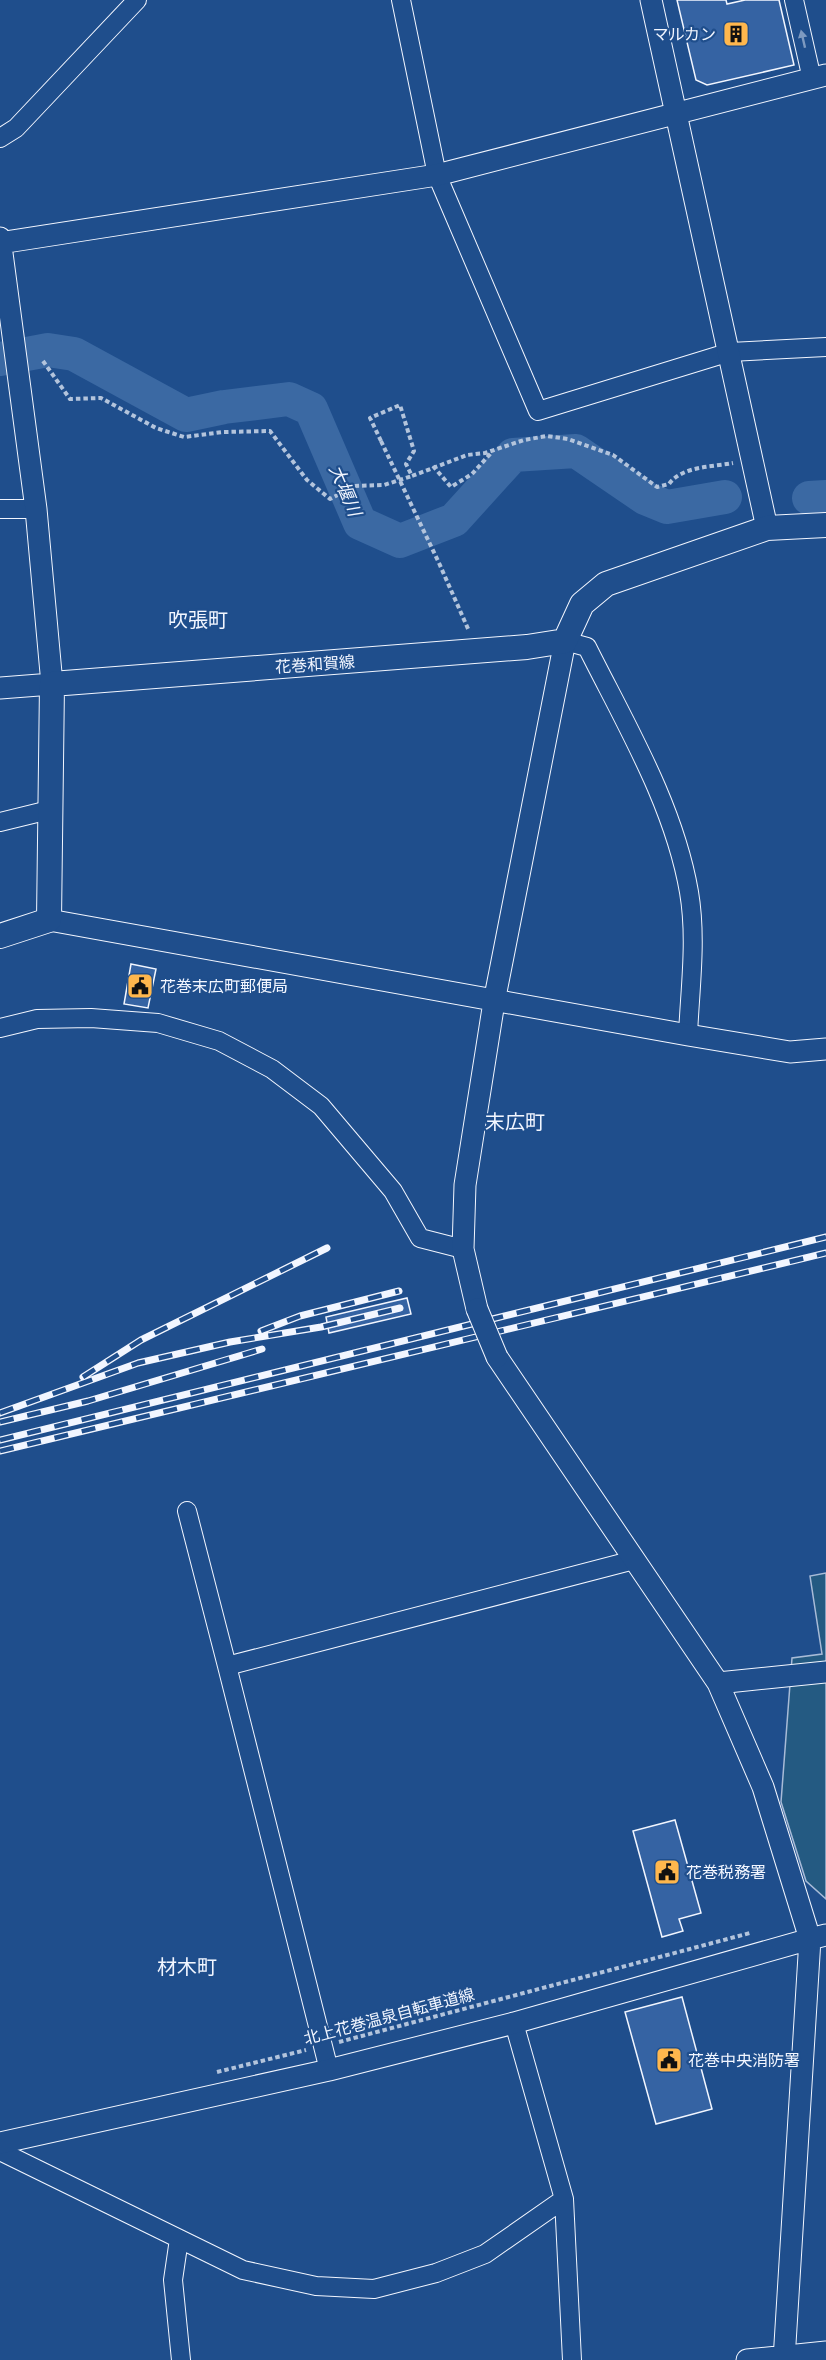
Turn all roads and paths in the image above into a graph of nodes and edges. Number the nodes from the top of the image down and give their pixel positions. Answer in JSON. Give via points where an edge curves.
{"nodes":[{"id":1,"x":137,"y":0,"type":"edge"},
{"id":2,"x":401,"y":0,"type":"edge"},
{"id":3,"x":651,"y":0,"type":"edge"},
{"id":4,"x":794,"y":0,"type":"edge"},
{"id":5,"x":819,"y":77,"type":"edge"},
{"id":6,"x":677,"y":112,"type":"junction"},
{"id":7,"x":0,"y":138,"type":"edge"},
{"id":8,"x":437,"y":175,"type":"junction"},
{"id":9,"x":1,"y":241,"type":"edge"},
{"id":10,"x":826,"y":347,"type":"edge"},
{"id":11,"x":730,"y":352,"type":"junction"},
{"id":12,"x":43,"y":361,"type":"dead end"},
{"id":13,"x":493,"y":451,"type":"junction"},
{"id":14,"x":733,"y":463,"type":"dead end"},
{"id":15,"x":433,"y":466,"type":"junction"},
{"id":16,"x":412,"y":476,"type":"junction"},
{"id":17,"x":0,"y":509,"type":"edge"},
{"id":18,"x":36,"y":509,"type":"junction"},
{"id":19,"x":826,"y":525,"type":"edge"},
{"id":20,"x":767,"y":528,"type":"junction"},
{"id":21,"x":565,"y":641,"type":"junction"},
{"id":22,"x":478,"y":651,"type":"junction"},
{"id":23,"x":52,"y":684,"type":"junction"},
{"id":24,"x":0,"y":688,"type":"edge"},
{"id":25,"x":49,"y":810,"type":"junction"},
{"id":26,"x":0,"y":822,"type":"edge"},
{"id":27,"x":49,"y":920,"type":"junction"},
{"id":28,"x":0,"y":936,"type":"edge"},
{"id":29,"x":494,"y":1002,"type":"junction"},
{"id":30,"x":0,"y":1028,"type":"edge"},
{"id":31,"x":688,"y":1035,"type":"junction"},
{"id":32,"x":826,"y":1049,"type":"edge"},
{"id":33,"x":463,"y":1249,"type":"junction"},
{"id":34,"x":187,"y":1511,"type":"dead end"},
{"id":35,"x":634,"y":1560,"type":"junction"},
{"id":36,"x":227,"y":1666,"type":"junction"},
{"id":37,"x":826,"y":1672,"type":"edge"},
{"id":38,"x":718,"y":1683,"type":"junction"},
{"id":39,"x":761,"y":1930,"type":"dead end"},
{"id":40,"x":818,"y":1937,"type":"edge"},
{"id":41,"x":514,"y":2023,"type":"junction"},
{"id":42,"x":322,"y":2046,"type":"junction"},
{"id":43,"x":328,"y":2070,"type":"junction"},
{"id":44,"x":207,"y":2075,"type":"dead end"},
{"id":45,"x":0,"y":2144,"type":"edge"},
{"id":46,"x":0,"y":2151,"type":"edge"},
{"id":47,"x":564,"y":2199,"type":"junction"},
{"id":48,"x":179,"y":2239,"type":"junction"},
{"id":49,"x":826,"y":2352,"type":"edge"},
{"id":50,"x":784,"y":2357,"type":"edge"},
{"id":51,"x":181,"y":2360,"type":"edge"},
{"id":52,"x":572,"y":2360,"type":"edge"},
{"id":53,"x":747,"y":2360,"type":"edge"}],
"edges":[{"from":1,"to":7,"type":"street","via":[[16,128]]},
{"from":2,"to":8,"type":"street"},
{"from":3,"to":6,"type":"street"},
{"from":5,"to":4,"type":"street","one_way":true},
{"from":5,"to":6,"type":"street"},
{"from":6,"to":8,"type":"street"},
{"from":6,"to":11,"type":"street"},
{"from":8,"to":9,"type":"street"},
{"from":8,"to":11,"type":"street","via":[[538,411]]},
{"from":9,"to":18,"type":"street"},
{"from":10,"to":11,"type":"street"},
{"from":11,"to":20,"type":"street"},
{"from":12,"to":16,"type":"path","via":[[70,399],[101,398],[156,428],[184,437],[270,431],[307,480],[330,498],[355,486],[384,485]]},
{"from":13,"to":14,"type":"path","via":[[546,436],[568,439],[613,455],[657,487],[669,484],[676,474],[685,471]]},
{"from":13,"to":15,"type":"path"},
{"from":13,"to":15,"type":"path","via":[[472,474],[451,488]]},
{"from":15,"to":16,"type":"path"},
{"from":16,"to":22,"type":"path","bridge":true,"via":[[406,464],[414,451],[399,405],[370,418]]},
{"from":17,"to":18,"type":"street"},
{"from":18,"to":23,"type":"street"},
{"from":19,"to":20,"type":"main road"},
{"from":20,"to":21,"type":"main road","via":[[606,584],[582,604]]},
{"from":21,"to":22,"type":"main road","name":"花巻和賀線"},
{"from":21,"to":29,"type":"street"},
{"from":21,"to":31,"type":"street","via":[[587,647],[673,831],[689,892],[692,928]]},
{"from":22,"to":23,"type":"main road","name":"花巻和賀線"},
{"from":23,"to":24,"type":"street"},
{"from":23,"to":25,"type":"main road"},
{"from":25,"to":26,"type":"street"},
{"from":25,"to":27,"type":"main road"},
{"from":27,"to":28,"type":"main road"},
{"from":27,"to":29,"type":"street"},
{"from":29,"to":31,"type":"street"},
{"from":29,"to":33,"type":"street","via":[[465,1185]]},
{"from":30,"to":33,"type":"street","via":[[37,1019],[91,1017],[158,1023],[219,1041],[272,1069],[321,1106],[393,1191],[420,1238]]},
{"from":31,"to":32,"type":"street","via":[[790,1052]]},
{"from":33,"to":35,"type":"street","bridge":true,"via":[[477,1309],[497,1357]]},
{"from":34,"to":36,"type":"street"},
{"from":35,"to":36,"type":"street"},
{"from":35,"to":38,"type":"street"},
{"from":36,"to":42,"type":"street"},
{"from":37,"to":38,"type":"street"},
{"from":38,"to":40,"type":"street","via":[[763,1787]]},
{"from":39,"to":42,"type":"path","name":"北上花巻温泉自転車道線"},
{"from":40,"to":41,"type":"street"},
{"from":40,"to":50,"type":"street"},
{"from":41,"to":43,"type":"street"},
{"from":41,"to":47,"type":"street"},
{"from":42,"to":43,"type":"street"},
{"from":42,"to":44,"type":"path","name":"北上花巻温泉自転車道線"},
{"from":43,"to":45,"type":"street"},
{"from":46,"to":48,"type":"street"},
{"from":47,"to":48,"type":"street","via":[[484,2254],[436,2273],[374,2289],[316,2286],[243,2270]]},
{"from":47,"to":52,"type":"street"},
{"from":48,"to":51,"type":"street","via":[[173,2280]]},
{"from":49,"to":50,"type":"street"},
{"from":50,"to":53,"type":"street"}]}
